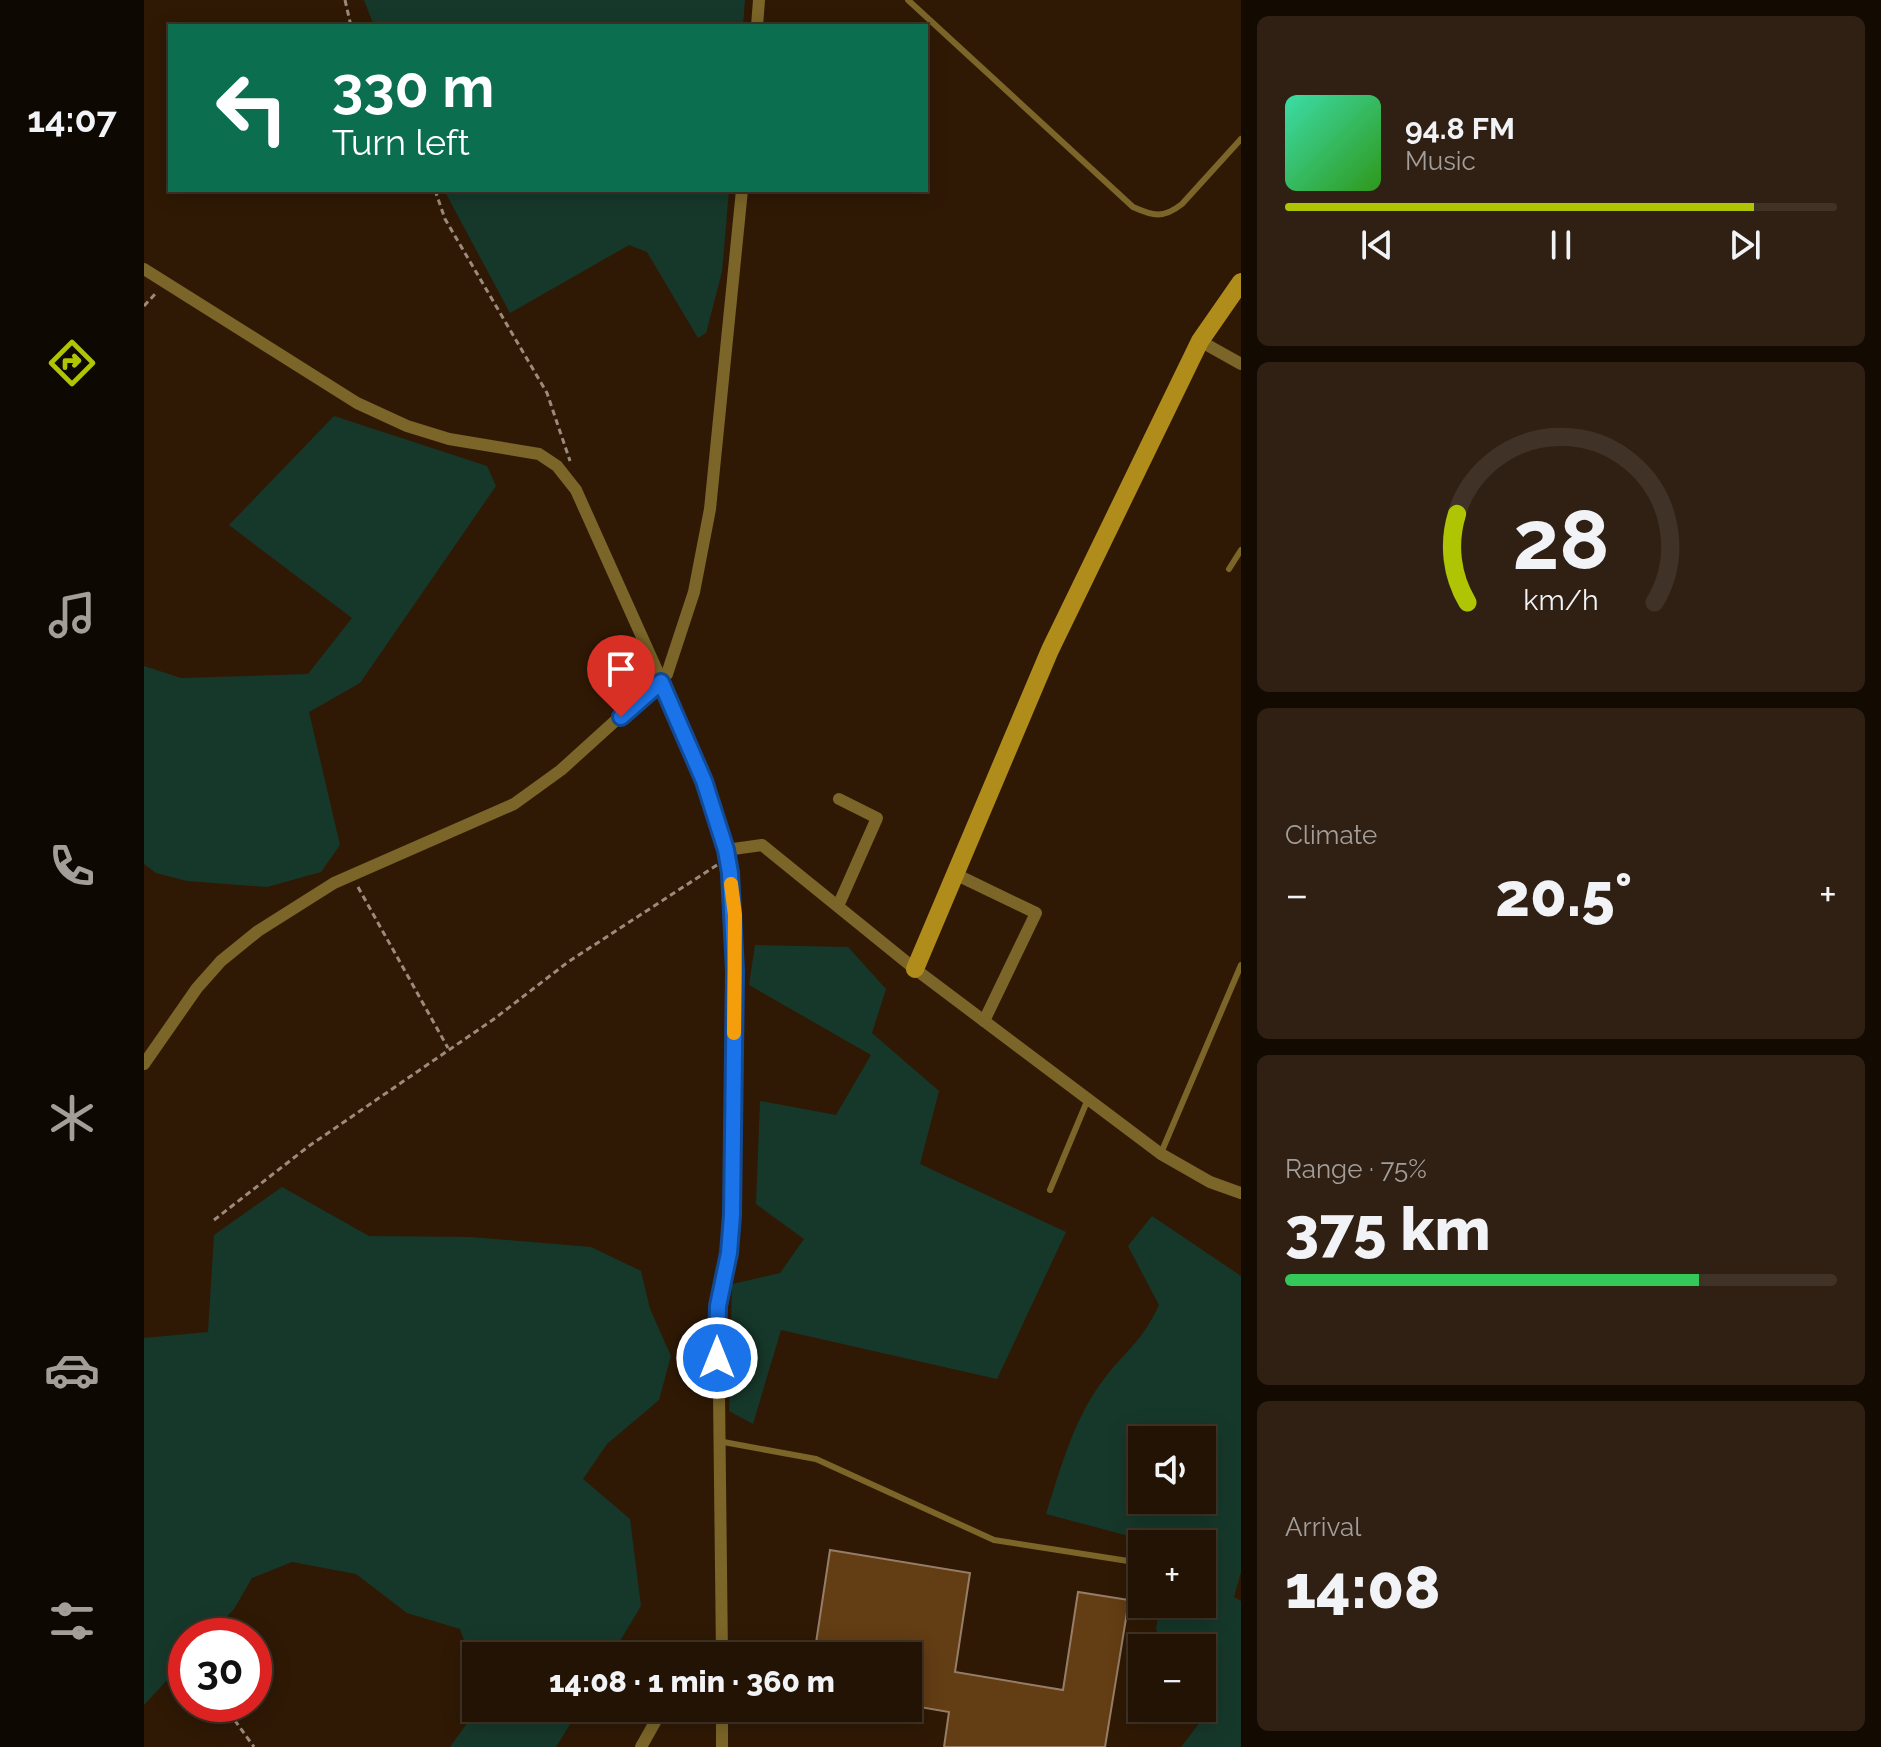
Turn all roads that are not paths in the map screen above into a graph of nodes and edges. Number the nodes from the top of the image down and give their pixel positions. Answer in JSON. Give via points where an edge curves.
{"nodes":[{"id":1,"x":759,"y":0,"type":"edge"},
{"id":2,"x":908,"y":0,"type":"edge"},
{"id":3,"x":757,"y":24,"type":"edge"},
{"id":4,"x":1241,"y":139,"type":"edge"},
{"id":5,"x":742,"y":192,"type":"edge"},
{"id":6,"x":144,"y":269,"type":"edge"},
{"id":7,"x":1241,"y":282,"type":"edge"},
{"id":8,"x":1200,"y":341,"type":"junction"},
{"id":9,"x":1241,"y":364,"type":"edge"},
{"id":10,"x":1241,"y":550,"type":"edge"},
{"id":11,"x":1229,"y":569,"type":"dead end"},
{"id":12,"x":661,"y":682,"type":"junction"},
{"id":13,"x":839,"y":799,"type":"dead end"},
{"id":14,"x":727,"y":855,"type":"junction"},
{"id":15,"x":955,"y":874,"type":"junction"},
{"id":16,"x":838,"y":906,"type":"junction"},
{"id":17,"x":1241,"y":965,"type":"edge"},
{"id":18,"x":915,"y":969,"type":"junction"},
{"id":19,"x":984,"y":1021,"type":"junction"},
{"id":20,"x":144,"y":1064,"type":"edge"},
{"id":21,"x":1088,"y":1099,"type":"junction"},
{"id":22,"x":1161,"y":1154,"type":"junction"},
{"id":23,"x":1050,"y":1190,"type":"dead end"},
{"id":24,"x":1241,"y":1193,"type":"edge"},
{"id":25,"x":718,"y":1441,"type":"junction"},
{"id":26,"x":1128,"y":1561,"type":"edge"},
{"id":27,"x":722,"y":1642,"type":"edge"},
{"id":28,"x":655,"y":1722,"type":"edge"},
{"id":29,"x":722,"y":1722,"type":"edge"},
{"id":30,"x":641,"y":1747,"type":"edge"},
{"id":31,"x":722,"y":1747,"type":"edge"}],
"edges":[{"from":1,"to":3,"type":"street"},
{"from":2,"to":4,"type":"lane","via":[[1133,207],[1152,216],[1182,204]]},
{"from":5,"to":12,"type":"street","via":[[710,509],[684,629]]},
{"from":6,"to":12,"type":"street","via":[[357,403],[407,426],[449,439],[539,454],[557,466]]},
{"from":7,"to":8,"type":"street"},
{"from":8,"to":9,"type":"street"},
{"from":8,"to":15,"type":"street","via":[[1050,650]]},
{"from":10,"to":11,"type":"lane"},
{"from":12,"to":14,"type":"street","via":[[686,735]]},
{"from":12,"to":20,"type":"street","via":[[514,804],[351,875],[277,917],[221,961]]},
{"from":13,"to":16,"type":"street","via":[[877,818]]},
{"from":14,"to":16,"type":"street","via":[[762,845]]},
{"from":14,"to":25,"type":"street","via":[[735,929],[732,1215],[718,1306]]},
{"from":15,"to":18,"type":"street"},
{"from":15,"to":19,"type":"street","via":[[1036,913]]},
{"from":16,"to":18,"type":"street"},
{"from":17,"to":22,"type":"lane"},
{"from":18,"to":19,"type":"street"},
{"from":19,"to":21,"type":"street"},
{"from":21,"to":22,"type":"street"},
{"from":21,"to":23,"type":"lane"},
{"from":22,"to":24,"type":"street"},
{"from":25,"to":26,"type":"lane","via":[[816,1459],[994,1540]]},
{"from":25,"to":27,"type":"street"},
{"from":28,"to":30,"type":"street"},
{"from":29,"to":31,"type":"street"}]}
